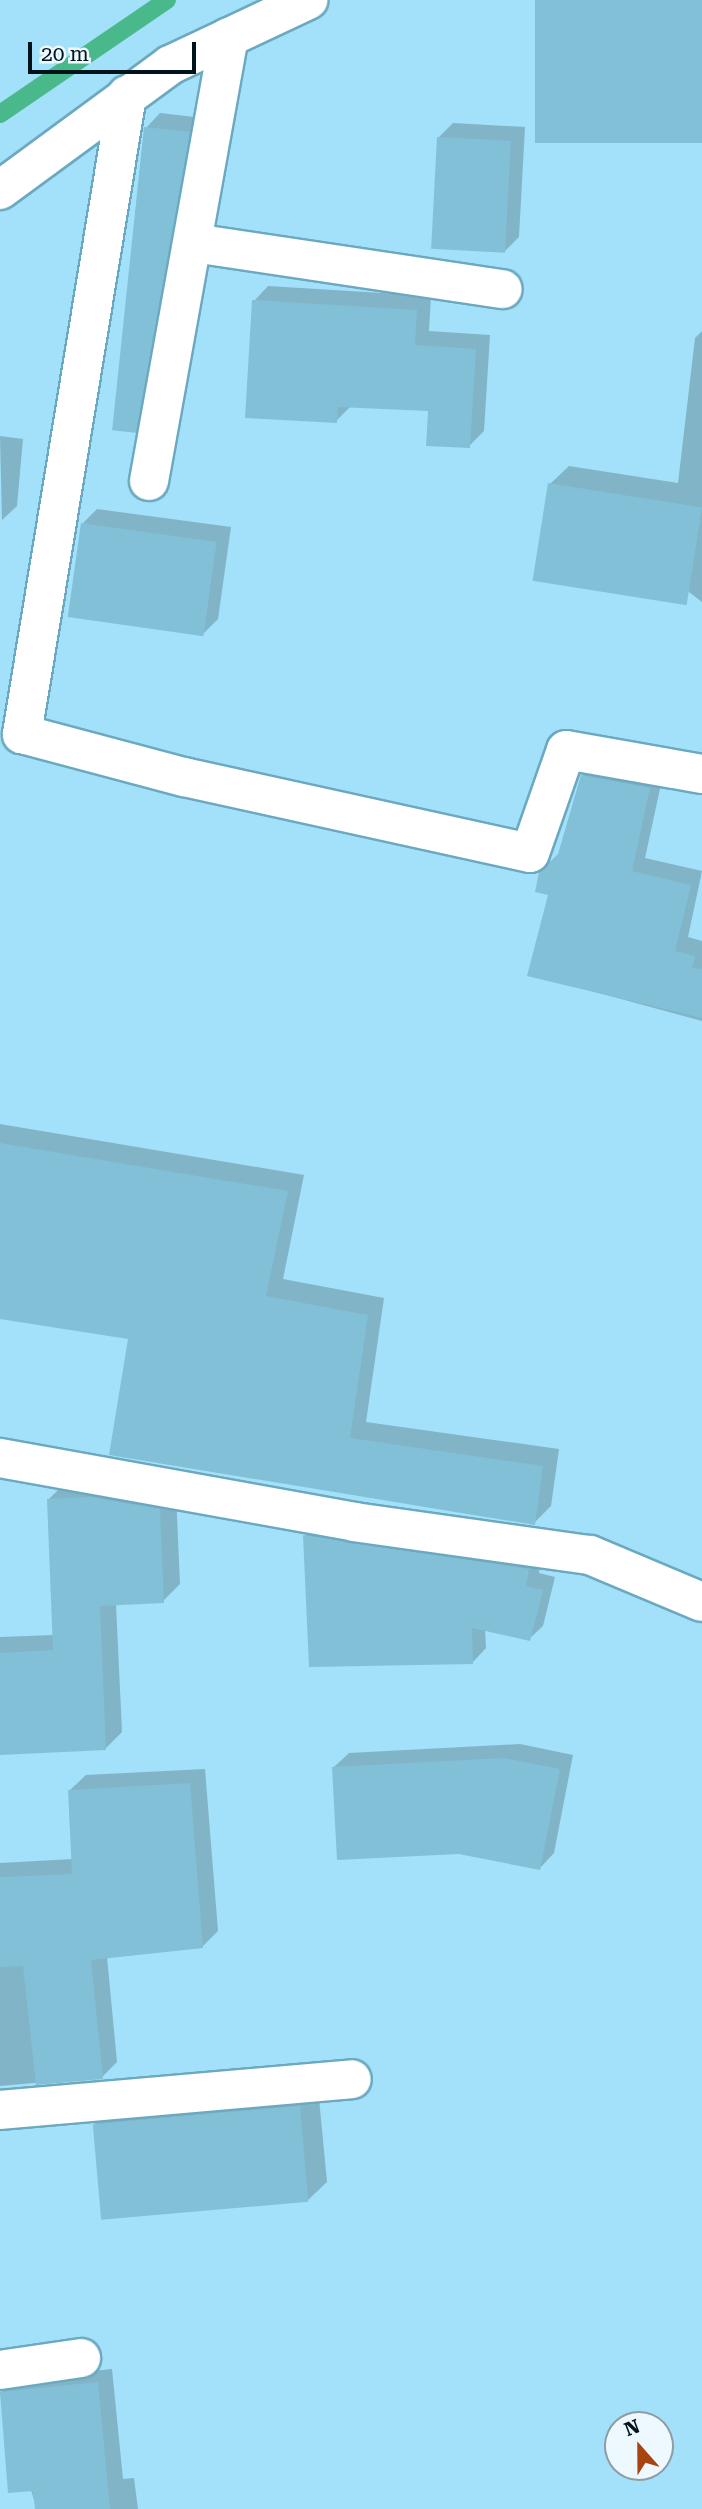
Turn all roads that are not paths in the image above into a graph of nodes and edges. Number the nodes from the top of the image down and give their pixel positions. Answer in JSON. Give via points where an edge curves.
{"nodes":[{"id":1,"x":308,"y":0,"type":"edge"},
{"id":2,"x":229,"y":37,"type":"junction"},
{"id":3,"x":127,"y":95,"type":"junction"},
{"id":4,"x":0,"y":190,"type":"edge"},
{"id":5,"x":194,"y":243,"type":"junction"},
{"id":6,"x":503,"y":289,"type":"dead end"},
{"id":7,"x":149,"y":481,"type":"dead end"},
{"id":8,"x":702,"y":774,"type":"edge"},
{"id":9,"x":0,"y":1458,"type":"edge"},
{"id":10,"x":702,"y":1601,"type":"edge"},
{"id":11,"x":352,"y":2079,"type":"dead end"},
{"id":12,"x":0,"y":2110,"type":"edge"},
{"id":13,"x":81,"y":2358,"type":"dead end"},
{"id":14,"x":0,"y":2370,"type":"edge"}],
"edges":[{"from":1,"to":2,"type":"street"},
{"from":2,"to":3,"type":"street"},
{"from":2,"to":5,"type":"street"},
{"from":3,"to":4,"type":"street"},
{"from":3,"to":8,"type":"street","via":[[22,734],[184,777],[530,853],[566,750]]},
{"from":5,"to":6,"type":"street"},
{"from":5,"to":7,"type":"street"},
{"from":9,"to":10,"type":"street","via":[[354,1522],[590,1555]]},
{"from":11,"to":12,"type":"street"},
{"from":13,"to":14,"type":"street"}]}
